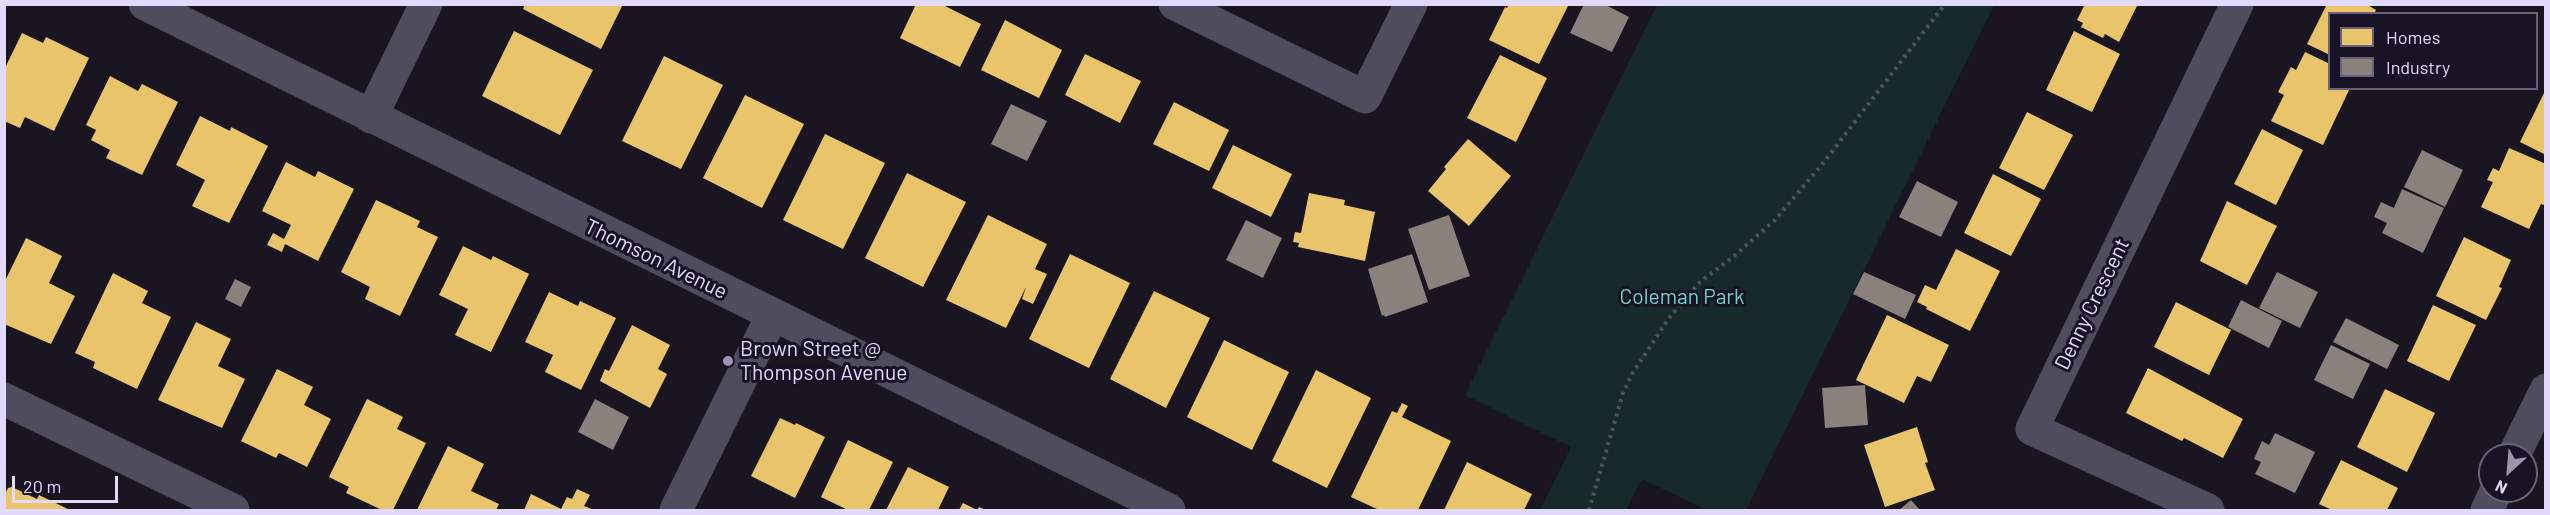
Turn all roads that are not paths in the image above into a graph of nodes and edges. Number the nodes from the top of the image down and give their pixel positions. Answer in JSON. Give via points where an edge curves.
{"nodes":[{"id":1,"x":145,"y":4,"type":"edge"},
{"id":2,"x":426,"y":4,"type":"edge"},
{"id":3,"x":1175,"y":4,"type":"edge"},
{"id":4,"x":1411,"y":4,"type":"edge"},
{"id":5,"x":2237,"y":4,"type":"edge"},
{"id":6,"x":371,"y":117,"type":"junction"},
{"id":7,"x":772,"y":316,"type":"junction"},
{"id":8,"x":2546,"y":390,"type":"edge"},
{"id":9,"x":4,"y":399,"type":"edge"},
{"id":10,"x":2520,"y":443,"type":"edge"},
{"id":11,"x":233,"y":510,"type":"edge"},
{"id":12,"x":676,"y":510,"type":"edge"},
{"id":13,"x":1169,"y":510,"type":"edge"},
{"id":14,"x":2208,"y":510,"type":"edge"}],
"edges":[{"from":1,"to":6,"type":"street","name":"Thomson Avenue"},
{"from":2,"to":6,"type":"street"},
{"from":3,"to":4,"type":"street","via":[[1365,97]]},
{"from":5,"to":14,"type":"street","name":"Denny Crescent","via":[[2032,429]]},
{"from":6,"to":7,"type":"street","name":"Thomson Avenue"},
{"from":7,"to":12,"type":"street"},
{"from":7,"to":13,"type":"street","name":"Thomson Avenue"},
{"from":8,"to":10,"type":"street"},
{"from":9,"to":11,"type":"street"}]}
